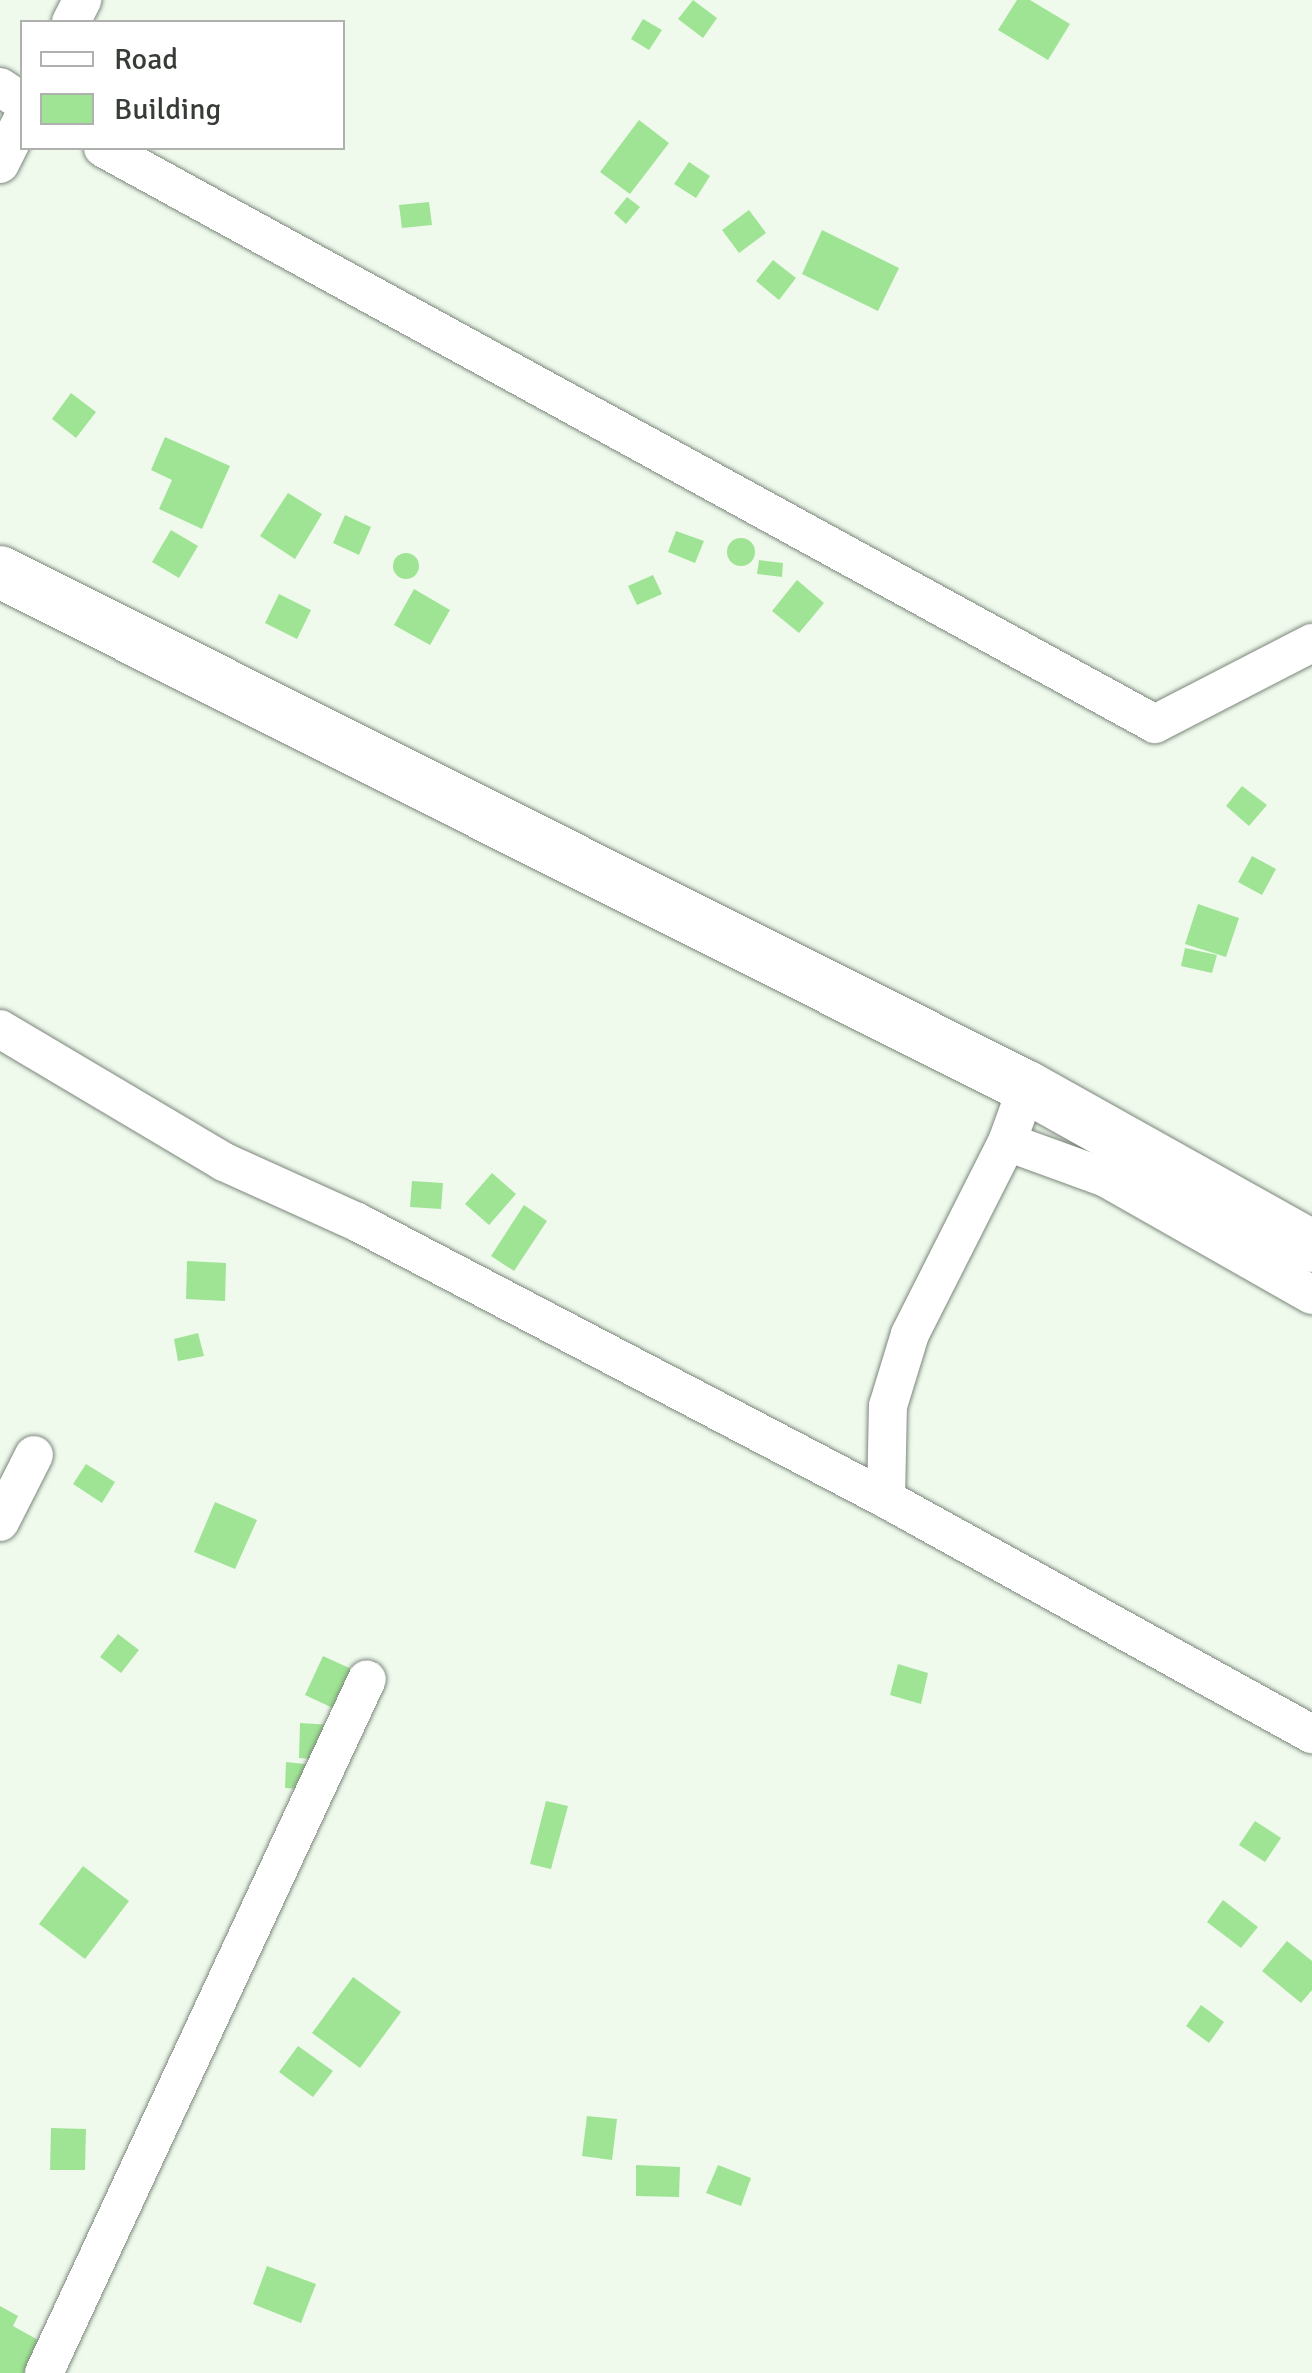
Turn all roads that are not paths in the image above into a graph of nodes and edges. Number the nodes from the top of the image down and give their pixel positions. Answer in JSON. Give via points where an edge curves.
{"nodes":[{"id":1,"x":20,"y":124,"type":"edge"},
{"id":2,"x":107,"y":150,"type":"edge"},
{"id":3,"x":0,"y":164,"type":"edge"},
{"id":4,"x":0,"y":572,"type":"edge"},
{"id":5,"x":1312,"y":643,"type":"edge"},
{"id":6,"x":0,"y":1029,"type":"edge"},
{"id":7,"x":1026,"y":1088,"type":"junction"},
{"id":8,"x":1007,"y":1142,"type":"junction"},
{"id":9,"x":1312,"y":1246,"type":"edge"},
{"id":10,"x":1312,"y":1295,"type":"edge"},
{"id":11,"x":34,"y":1455,"type":"dead end"},
{"id":12,"x":886,"y":1499,"type":"junction"},
{"id":13,"x":0,"y":1522,"type":"edge"},
{"id":14,"x":367,"y":1680,"type":"dead end"},
{"id":15,"x":1312,"y":1734,"type":"edge"},
{"id":16,"x":44,"y":2373,"type":"edge"}],
"edges":[{"from":1,"to":3,"type":"street"},
{"from":2,"to":5,"type":"street","via":[[1154,724]]},
{"from":4,"to":7,"type":"street"},
{"from":6,"to":12,"type":"street","via":[[224,1162],[375,1232]]},
{"from":7,"to":8,"type":"street"},
{"from":7,"to":9,"type":"street"},
{"from":8,"to":10,"type":"street","via":[[1106,1178]]},
{"from":8,"to":12,"type":"street","via":[[910,1334],[888,1406]]},
{"from":11,"to":13,"type":"street"},
{"from":12,"to":15,"type":"street"},
{"from":14,"to":16,"type":"street"}]}
